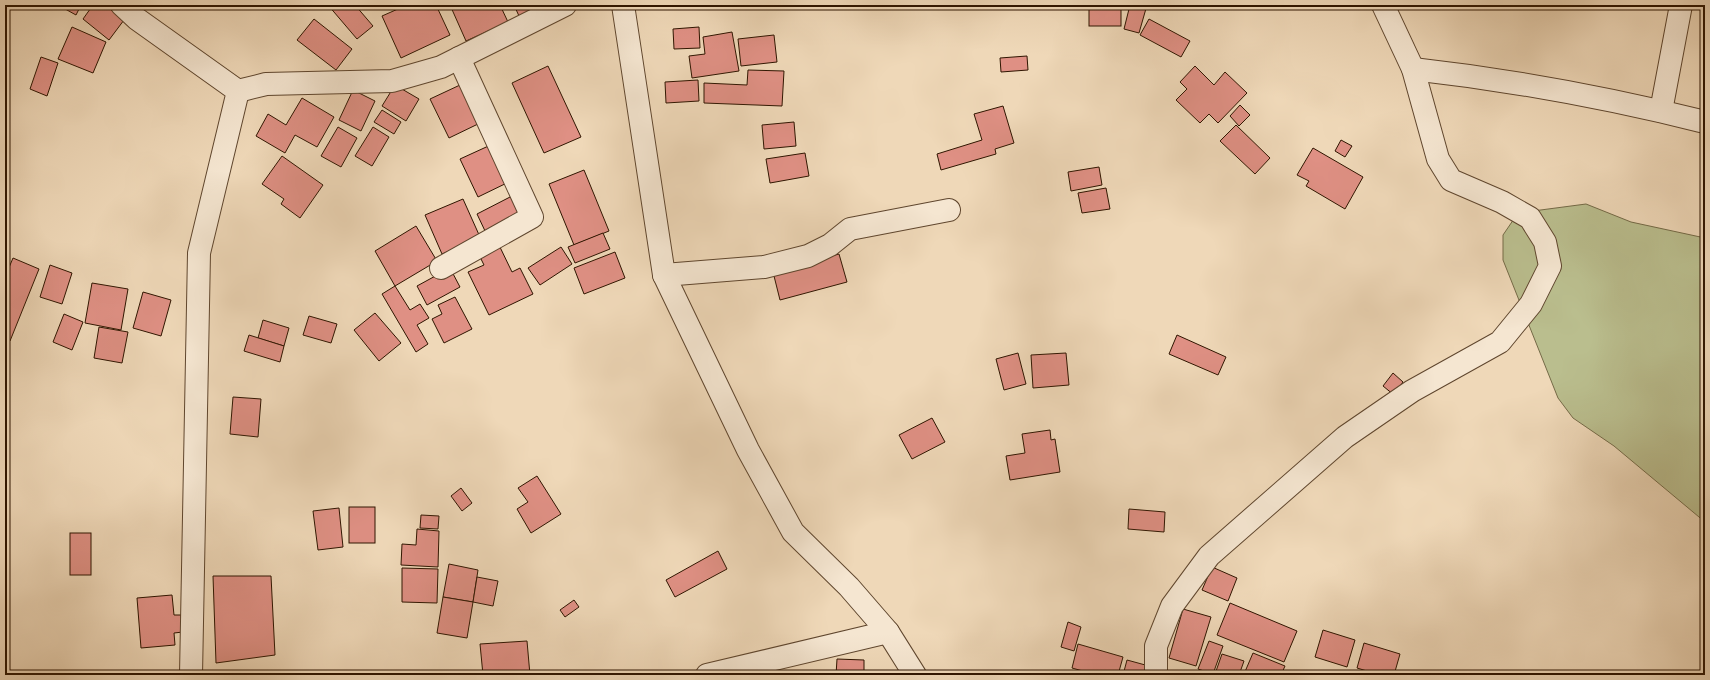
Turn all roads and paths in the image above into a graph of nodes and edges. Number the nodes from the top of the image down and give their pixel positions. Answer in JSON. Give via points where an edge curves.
{"nodes":[{"id":1,"x":122,"y":5,"type":"edge"},
{"id":2,"x":565,"y":5,"type":"edge"},
{"id":3,"x":623,"y":5,"type":"edge"},
{"id":4,"x":1383,"y":5,"type":"edge"},
{"id":5,"x":1681,"y":5,"type":"edge"},
{"id":6,"x":460,"y":58,"type":"junction"},
{"id":7,"x":1413,"y":69,"type":"junction"},
{"id":8,"x":238,"y":91,"type":"junction"},
{"id":9,"x":1661,"y":111,"type":"junction"},
{"id":10,"x":1705,"y":122,"type":"edge"},
{"id":11,"x":949,"y":210,"type":"dead end"},
{"id":12,"x":442,"y":268,"type":"dead end"},
{"id":13,"x":664,"y":275,"type":"junction"},
{"id":14,"x":888,"y":632,"type":"junction"},
{"id":15,"x":191,"y":675,"type":"edge"},
{"id":16,"x":707,"y":675,"type":"edge"},
{"id":17,"x":916,"y":675,"type":"edge"},
{"id":18,"x":1156,"y":675,"type":"edge"}],
"edges":[{"from":1,"to":8,"type":"street","via":[[137,19]]},
{"from":2,"to":6,"type":"street"},
{"from":3,"to":13,"type":"street"},
{"from":4,"to":7,"type":"street"},
{"from":5,"to":9,"type":"street"},
{"from":6,"to":8,"type":"street","via":[[441,67],[392,81],[266,84]]},
{"from":6,"to":12,"type":"street","via":[[532,217]]},
{"from":7,"to":9,"type":"street","via":[[1476,76]]},
{"from":7,"to":18,"type":"street","via":[[1438,159],[1452,180],[1502,202],[1530,218],[1544,242],[1550,266],[1531,304],[1500,342],[1412,391],[1344,437],[1209,556],[1172,606],[1156,646]]},
{"from":8,"to":15,"type":"street","via":[[200,253]]},
{"from":9,"to":10,"type":"street"},
{"from":11,"to":13,"type":"street","via":[[850,229],[830,245],[808,256],[764,267]]},
{"from":13,"to":14,"type":"street","via":[[748,450],[793,532],[849,587]]},
{"from":14,"to":16,"type":"street"},
{"from":14,"to":17,"type":"street"}]}
